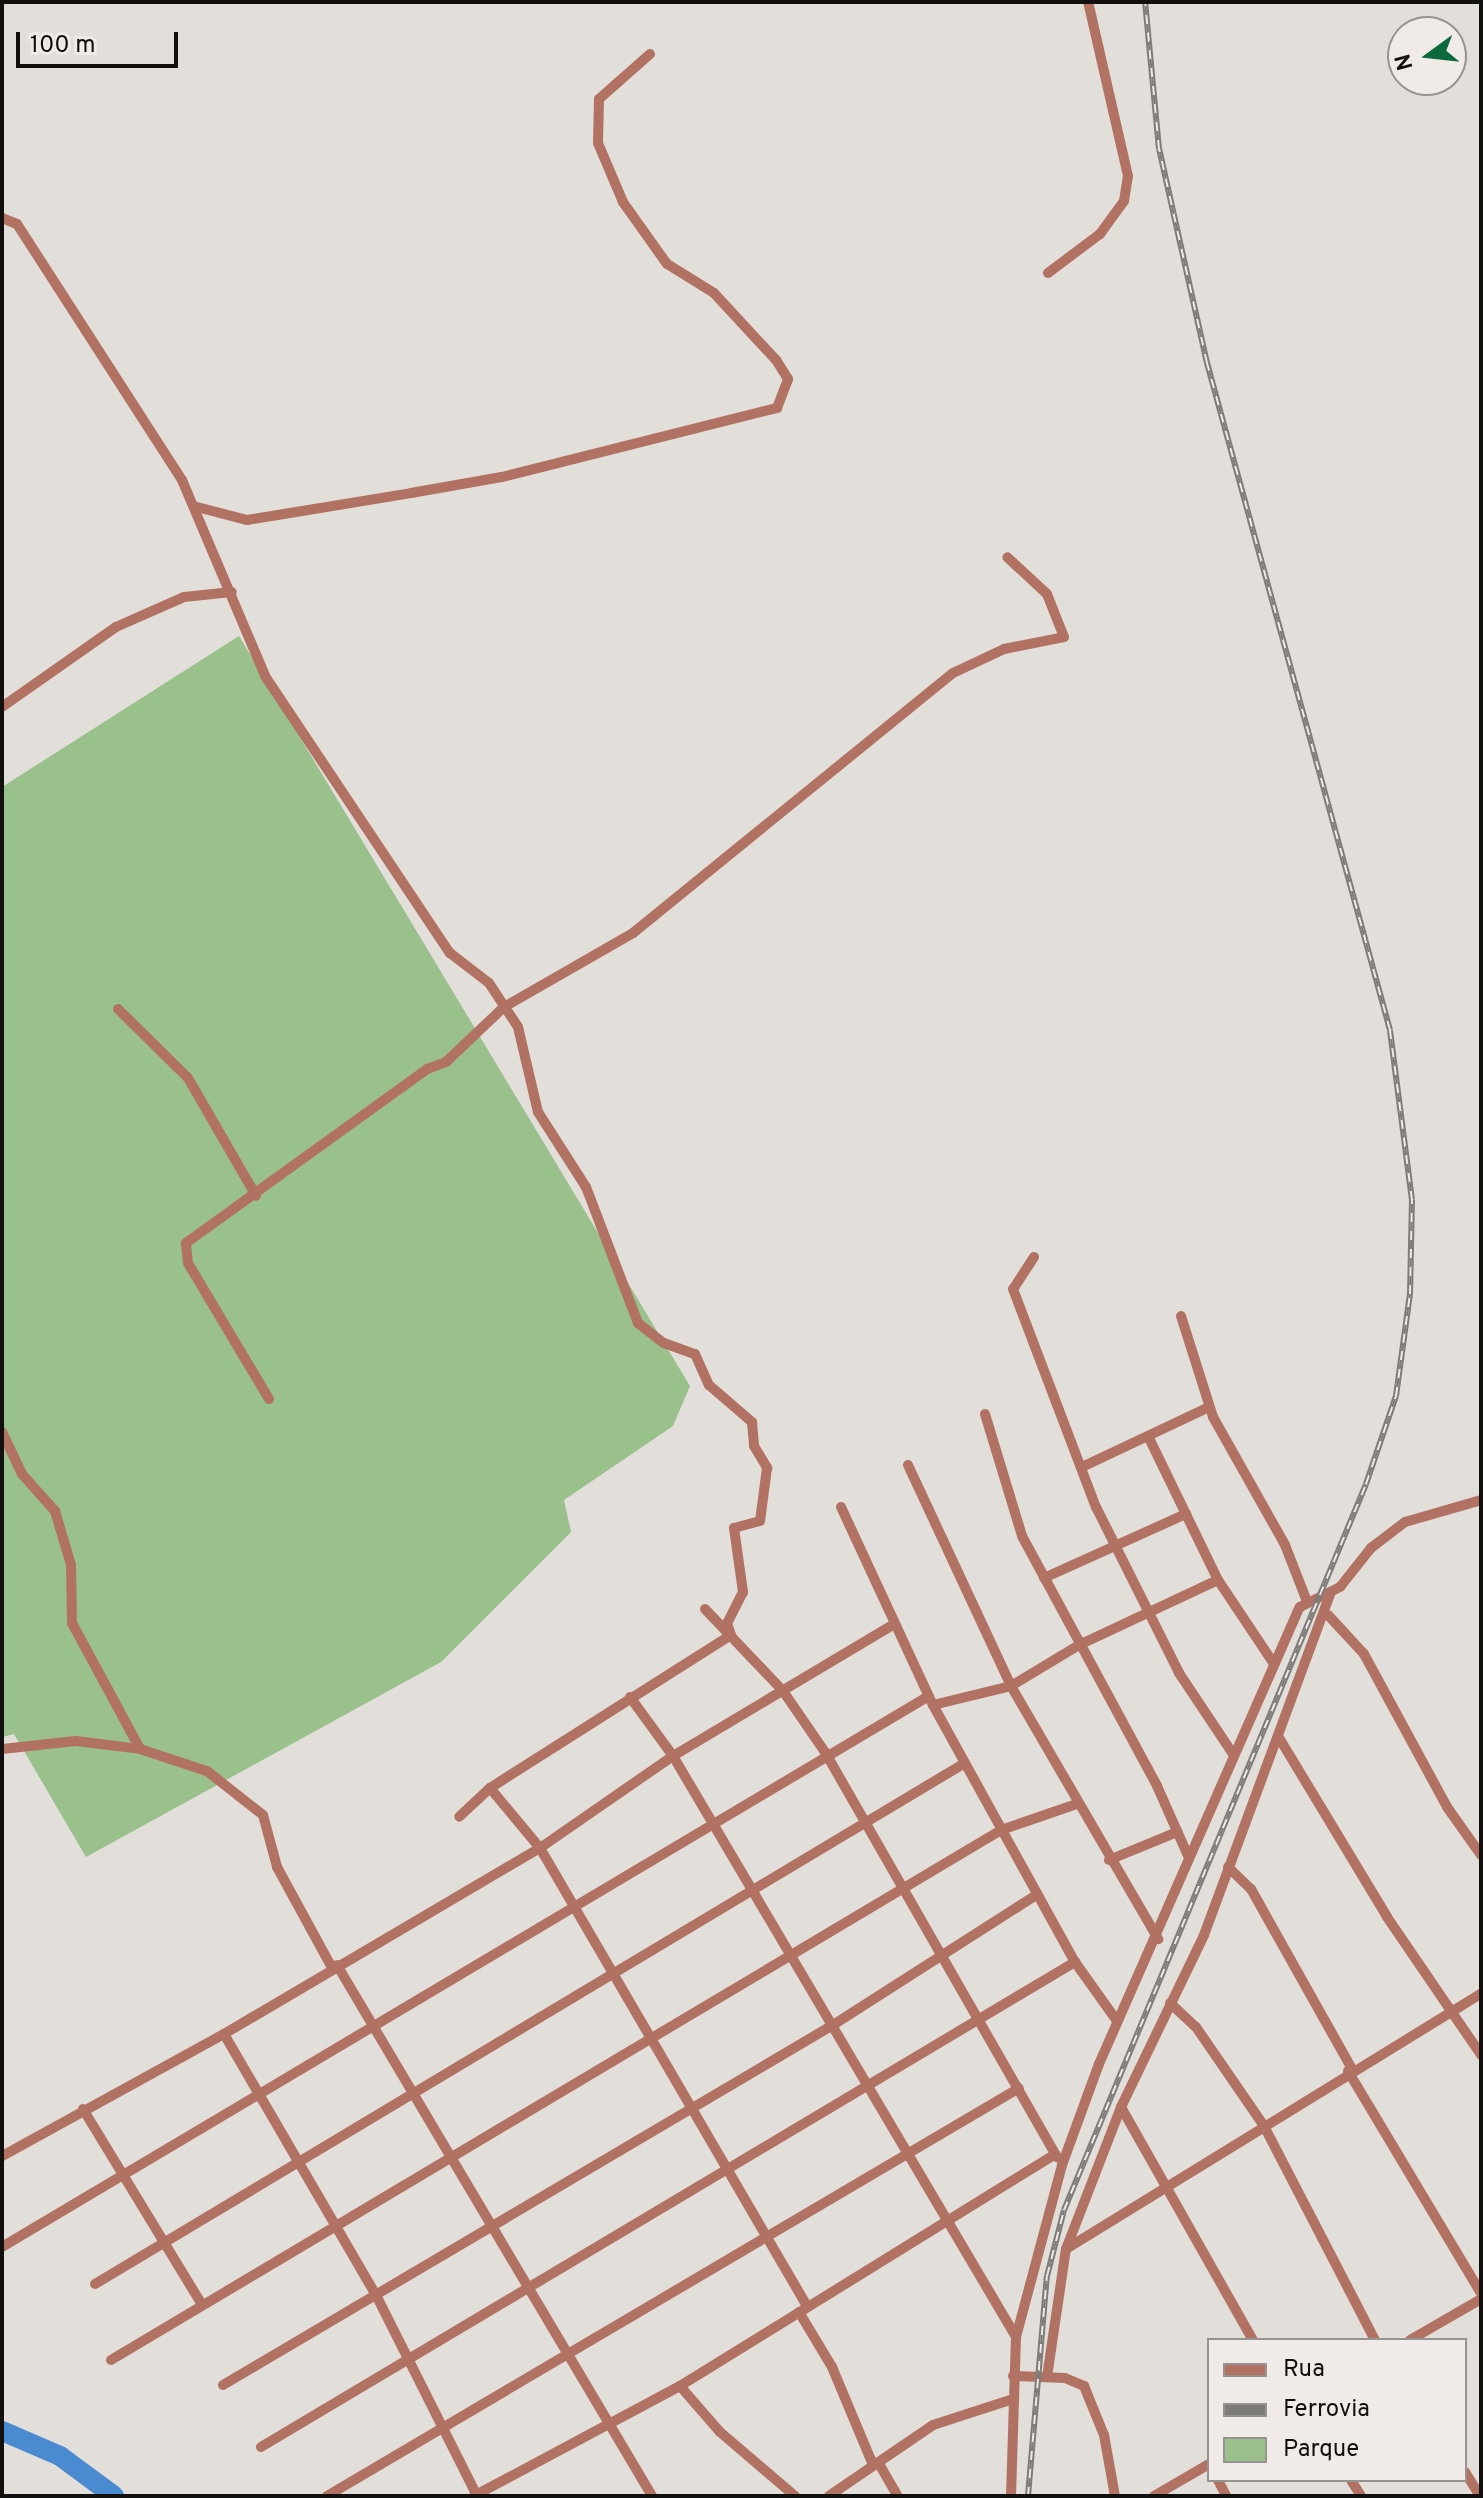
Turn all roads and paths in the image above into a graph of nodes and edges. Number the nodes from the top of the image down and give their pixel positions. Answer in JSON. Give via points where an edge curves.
{"nodes":[{"id":1,"x":1088,"y":2,"type":"edge"},
{"id":2,"x":650,"y":54,"type":"dead end"},
{"id":3,"x":2,"y":218,"type":"edge"},
{"id":4,"x":1048,"y":273,"type":"dead end"},
{"id":5,"x":197,"y":507,"type":"junction"},
{"id":6,"x":1007,"y":557,"type":"dead end"},
{"id":7,"x":232,"y":592,"type":"junction"},
{"id":8,"x":2,"y":707,"type":"edge"},
{"id":9,"x":504,"y":1007,"type":"junction"},
{"id":10,"x":118,"y":1009,"type":"dead end"},
{"id":11,"x":256,"y":1196,"type":"junction"},
{"id":12,"x":1034,"y":1257,"type":"dead end"},
{"id":13,"x":1181,"y":1316,"type":"dead end"},
{"id":14,"x":269,"y":1399,"type":"dead end"},
{"id":15,"x":1209,"y":1407,"type":"junction"},
{"id":16,"x":985,"y":1414,"type":"dead end"},
{"id":17,"x":2,"y":1432,"type":"edge"},
{"id":18,"x":1149,"y":1438,"type":"junction"},
{"id":19,"x":908,"y":1465,"type":"dead end"},
{"id":20,"x":1082,"y":1467,"type":"junction"},
{"id":21,"x":1481,"y":1500,"type":"edge"},
{"id":22,"x":841,"y":1507,"type":"dead end"},
{"id":23,"x":1186,"y":1514,"type":"junction"},
{"id":24,"x":1113,"y":1545,"type":"junction"},
{"id":25,"x":1044,"y":1578,"type":"junction"},
{"id":26,"x":1218,"y":1580,"type":"junction"},
{"id":27,"x":1331,"y":1592,"type":"junction"},
{"id":28,"x":1306,"y":1599,"type":"junction"},
{"id":29,"x":705,"y":1609,"type":"dead end"},
{"id":30,"x":1147,"y":1612,"type":"junction"},
{"id":31,"x":1328,"y":1615,"type":"junction"},
{"id":32,"x":893,"y":1625,"type":"junction"},
{"id":33,"x":731,"y":1635,"type":"junction"},
{"id":34,"x":1079,"y":1645,"type":"junction"},
{"id":35,"x":1274,"y":1664,"type":"junction"},
{"id":36,"x":1011,"y":1686,"type":"junction"},
{"id":37,"x":783,"y":1691,"type":"junction"},
{"id":38,"x":630,"y":1697,"type":"junction"},
{"id":39,"x":931,"y":1700,"type":"junction"},
{"id":40,"x":1278,"y":1736,"type":"junction"},
{"id":41,"x":2,"y":1749,"type":"edge"},
{"id":42,"x":140,"y":1749,"type":"junction"},
{"id":43,"x":825,"y":1752,"type":"junction"},
{"id":44,"x":1233,"y":1754,"type":"junction"},
{"id":45,"x":673,"y":1756,"type":"junction"},
{"id":46,"x":965,"y":1763,"type":"junction"},
{"id":47,"x":490,"y":1788,"type":"junction"},
{"id":48,"x":1077,"y":1804,"type":"junction"},
{"id":49,"x":459,"y":1817,"type":"dead end"},
{"id":50,"x":869,"y":1822,"type":"junction"},
{"id":51,"x":712,"y":1823,"type":"junction"},
{"id":52,"x":1001,"y":1830,"type":"junction"},
{"id":53,"x":1177,"y":1832,"type":"junction"},
{"id":54,"x":540,"y":1848,"type":"junction"},
{"id":55,"x":1481,"y":1855,"type":"edge"},
{"id":56,"x":1189,"y":1858,"type":"junction"},
{"id":57,"x":1109,"y":1860,"type":"junction"},
{"id":58,"x":1228,"y":1867,"type":"junction"},
{"id":59,"x":907,"y":1887,"type":"junction"},
{"id":60,"x":754,"y":1892,"type":"junction"},
{"id":61,"x":1036,"y":1895,"type":"junction"},
{"id":62,"x":576,"y":1909,"type":"junction"},
{"id":63,"x":1158,"y":1939,"type":"junction"},
{"id":64,"x":945,"y":1954,"type":"junction"},
{"id":65,"x":793,"y":1957,"type":"junction"},
{"id":66,"x":1075,"y":1962,"type":"junction"},
{"id":67,"x":335,"y":1967,"type":"junction"},
{"id":68,"x":612,"y":1974,"type":"junction"},
{"id":69,"x":1481,"y":1994,"type":"edge"},
{"id":70,"x":1170,"y":2003,"type":"junction"},
{"id":71,"x":1454,"y":2010,"type":"junction"},
{"id":72,"x":982,"y":2019,"type":"junction"},
{"id":73,"x":1117,"y":2021,"type":"junction"},
{"id":74,"x":377,"y":2025,"type":"junction"},
{"id":75,"x":833,"y":2025,"type":"junction"},
{"id":76,"x":224,"y":2034,"type":"junction"},
{"id":77,"x":650,"y":2042,"type":"junction"},
{"id":78,"x":1481,"y":2055,"type":"edge"},
{"id":79,"x":1350,"y":2070,"type":"junction"},
{"id":80,"x":868,"y":2088,"type":"junction"},
{"id":81,"x":1019,"y":2088,"type":"junction"},
{"id":82,"x":415,"y":2090,"type":"junction"},
{"id":83,"x":260,"y":2098,"type":"junction"},
{"id":84,"x":691,"y":2107,"type":"junction"},
{"id":85,"x":1121,"y":2107,"type":"junction"},
{"id":86,"x":83,"y":2109,"type":"junction"},
{"id":87,"x":1264,"y":2126,"type":"junction"},
{"id":88,"x":905,"y":2151,"type":"junction"},
{"id":89,"x":1055,"y":2154,"type":"junction"},
{"id":90,"x":2,"y":2156,"type":"edge"},
{"id":91,"x":453,"y":2157,"type":"junction"},
{"id":92,"x":296,"y":2162,"type":"junction"},
{"id":93,"x":1062,"y":2165,"type":"junction"},
{"id":94,"x":727,"y":2169,"type":"junction"},
{"id":95,"x":121,"y":2178,"type":"junction"},
{"id":96,"x":1166,"y":2185,"type":"junction"},
{"id":97,"x":946,"y":2220,"type":"junction"},
{"id":98,"x":489,"y":2222,"type":"junction"},
{"id":99,"x":336,"y":2224,"type":"junction"},
{"id":100,"x":765,"y":2233,"type":"junction"},
{"id":101,"x":165,"y":2242,"type":"junction"},
{"id":102,"x":2,"y":2247,"type":"edge"},
{"id":103,"x":1066,"y":2249,"type":"junction"},
{"id":104,"x":95,"y":2284,"type":"dead end"},
{"id":105,"x":525,"y":2287,"type":"junction"},
{"id":106,"x":375,"y":2293,"type":"junction"},
{"id":107,"x":1481,"y":2293,"type":"edge"},
{"id":108,"x":1481,"y":2299,"type":"edge"},
{"id":109,"x":202,"y":2305,"type":"junction"},
{"id":110,"x":803,"y":2309,"type":"junction"},
{"id":111,"x":1016,"y":2337,"type":"junction"},
{"id":112,"x":1252,"y":2338,"type":"edge"},
{"id":113,"x":1374,"y":2338,"type":"edge"},
{"id":114,"x":1413,"y":2338,"type":"edge"},
{"id":115,"x":564,"y":2351,"type":"junction"},
{"id":116,"x":408,"y":2357,"type":"junction"},
{"id":117,"x":111,"y":2360,"type":"dead end"},
{"id":118,"x":1013,"y":2376,"type":"junction"},
{"id":119,"x":1047,"y":2377,"type":"junction"},
{"id":120,"x":223,"y":2385,"type":"dead end"},
{"id":121,"x":680,"y":2386,"type":"junction"},
{"id":122,"x":1010,"y":2400,"type":"junction"},
{"id":123,"x":608,"y":2422,"type":"junction"},
{"id":124,"x":443,"y":2423,"type":"junction"},
{"id":125,"x":261,"y":2447,"type":"dead end"},
{"id":126,"x":876,"y":2463,"type":"junction"},
{"id":127,"x":1207,"y":2465,"type":"edge"},
{"id":128,"x":1467,"y":2475,"type":"edge"},
{"id":129,"x":475,"y":2495,"type":"edge"},
{"id":130,"x":327,"y":2496,"type":"edge"},
{"id":131,"x":652,"y":2496,"type":"edge"},
{"id":132,"x":795,"y":2496,"type":"edge"},
{"id":133,"x":829,"y":2496,"type":"edge"},
{"id":134,"x":898,"y":2496,"type":"edge"},
{"id":135,"x":1011,"y":2496,"type":"edge"},
{"id":136,"x":1115,"y":2496,"type":"edge"},
{"id":137,"x":1154,"y":2496,"type":"edge"},
{"id":138,"x":1480,"y":2496,"type":"edge"}],
"edges":[{"from":1,"to":4,"type":"street","via":[[1128,176],[1124,201],[1100,234]]},
{"from":2,"to":5,"type":"street","via":[[599,99],[598,143],[623,202],[667,264],[714,293],[776,360],[788,379],[777,408],[502,477],[395,496],[247,520]]},
{"from":3,"to":5,"type":"street","via":[[17,224],[40,258]]},
{"from":5,"to":7,"type":"street"},
{"from":6,"to":9,"type":"street","via":[[1047,594],[1064,637],[1004,649],[953,673],[633,933]]},
{"from":7,"to":8,"type":"street","via":[[184,597],[116,627]]},
{"from":7,"to":9,"type":"street","via":[[265,676],[450,953],[489,983]]},
{"from":9,"to":11,"type":"street","via":[[446,1062],[427,1069]]},
{"from":9,"to":33,"type":"street","via":[[528,1057],[538,1112],[586,1187],[638,1323],[664,1343],[695,1354],[709,1385],[755,1430],[754,1446],[767,1468],[767,1507],[760,1521],[734,1528],[743,1592],[727,1623]]},
{"from":10,"to":11,"type":"street","via":[[188,1078]]},
{"from":11,"to":14,"type":"street","via":[[186,1243],[184,1256]]},
{"from":12,"to":20,"type":"street","via":[[1013,1289]]},
{"from":13,"to":15,"type":"street"},
{"from":15,"to":18,"type":"street"},
{"from":15,"to":28,"type":"street","via":[[1285,1545]]},
{"from":16,"to":25,"type":"street","via":[[1003,1488]]},
{"from":17,"to":42,"type":"street","via":[[22,1474],[55,1511],[71,1565],[72,1623]]},
{"from":18,"to":20,"type":"street"},
{"from":18,"to":23,"type":"street"},
{"from":19,"to":36,"type":"street"},
{"from":20,"to":24,"type":"street"},
{"from":21,"to":27,"type":"street","via":[[1405,1522]]},
{"from":22,"to":32,"type":"street"},
{"from":23,"to":24,"type":"street"},
{"from":23,"to":26,"type":"street"},
{"from":24,"to":25,"type":"street"},
{"from":24,"to":30,"type":"street"},
{"from":25,"to":34,"type":"street"},
{"from":26,"to":30,"type":"street"},
{"from":26,"to":35,"type":"street"},
{"from":27,"to":28,"type":"street"},
{"from":27,"to":31,"type":"street"},
{"from":28,"to":35,"type":"street"},
{"from":29,"to":33,"type":"street"},
{"from":30,"to":34,"type":"street"},
{"from":30,"to":44,"type":"street"},
{"from":31,"to":40,"type":"street"},
{"from":31,"to":55,"type":"street","via":[[1364,1654],[1447,1807]]},
{"from":32,"to":37,"type":"street"},
{"from":32,"to":39,"type":"street"},
{"from":33,"to":37,"type":"street"},
{"from":33,"to":38,"type":"street"},
{"from":34,"to":36,"type":"street"},
{"from":34,"to":53,"type":"street"},
{"from":35,"to":44,"type":"street"},
{"from":36,"to":39,"type":"street"},
{"from":36,"to":48,"type":"street"},
{"from":37,"to":43,"type":"street"},
{"from":37,"to":45,"type":"street"},
{"from":38,"to":45,"type":"street"},
{"from":38,"to":47,"type":"street"},
{"from":39,"to":43,"type":"street"},
{"from":39,"to":46,"type":"street"},
{"from":40,"to":58,"type":"street"},
{"from":40,"to":71,"type":"street","via":[[1387,1917]]},
{"from":41,"to":42,"type":"street","via":[[55,1739]]},
{"from":42,"to":67,"type":"street","via":[[207,1771],[263,1815],[277,1867]]},
{"from":43,"to":50,"type":"street"},
{"from":43,"to":51,"type":"street"},
{"from":44,"to":56,"type":"street"},
{"from":45,"to":51,"type":"street"},
{"from":45,"to":54,"type":"street"},
{"from":46,"to":50,"type":"street"},
{"from":46,"to":52,"type":"street"},
{"from":47,"to":49,"type":"street"},
{"from":47,"to":54,"type":"street"},
{"from":48,"to":52,"type":"street"},
{"from":48,"to":57,"type":"street"},
{"from":50,"to":59,"type":"street"},
{"from":50,"to":60,"type":"street"},
{"from":51,"to":60,"type":"street"},
{"from":51,"to":62,"type":"street"},
{"from":52,"to":59,"type":"street"},
{"from":52,"to":61,"type":"street"},
{"from":53,"to":56,"type":"street"},
{"from":53,"to":57,"type":"street"},
{"from":54,"to":62,"type":"street"},
{"from":54,"to":67,"type":"street"},
{"from":56,"to":63,"type":"street"},
{"from":57,"to":63,"type":"street"},
{"from":58,"to":70,"type":"street"},
{"from":58,"to":79,"type":"street","via":[[1251,1889]]},
{"from":59,"to":64,"type":"street"},
{"from":59,"to":65,"type":"street"},
{"from":60,"to":65,"type":"street"},
{"from":60,"to":68,"type":"street"},
{"from":61,"to":64,"type":"street"},
{"from":61,"to":66,"type":"street"},
{"from":62,"to":68,"type":"street"},
{"from":62,"to":74,"type":"street"},
{"from":63,"to":73,"type":"street"},
{"from":64,"to":72,"type":"street"},
{"from":64,"to":75,"type":"street"},
{"from":65,"to":75,"type":"street"},
{"from":65,"to":77,"type":"street"},
{"from":66,"to":72,"type":"street"},
{"from":66,"to":73,"type":"street"},
{"from":67,"to":74,"type":"street"},
{"from":67,"to":76,"type":"street"},
{"from":68,"to":77,"type":"street"},
{"from":68,"to":82,"type":"street"},
{"from":69,"to":71,"type":"street"},
{"from":70,"to":85,"type":"street"},
{"from":70,"to":87,"type":"street","via":[[1196,2027]]},
{"from":71,"to":78,"type":"street"},
{"from":71,"to":79,"type":"street"},
{"from":72,"to":80,"type":"street"},
{"from":72,"to":81,"type":"street"},
{"from":73,"to":93,"type":"street"},
{"from":74,"to":82,"type":"street"},
{"from":74,"to":83,"type":"street"},
{"from":75,"to":80,"type":"street"},
{"from":75,"to":84,"type":"street"},
{"from":76,"to":83,"type":"street"},
{"from":76,"to":86,"type":"street"},
{"from":77,"to":84,"type":"street"},
{"from":77,"to":91,"type":"street"},
{"from":79,"to":87,"type":"street"},
{"from":79,"to":107,"type":"street"},
{"from":80,"to":88,"type":"street"},
{"from":80,"to":94,"type":"street"},
{"from":81,"to":88,"type":"street"},
{"from":81,"to":89,"type":"street"},
{"from":82,"to":91,"type":"street"},
{"from":82,"to":92,"type":"street"},
{"from":83,"to":92,"type":"street"},
{"from":83,"to":95,"type":"street"},
{"from":84,"to":94,"type":"street"},
{"from":84,"to":98,"type":"street"},
{"from":85,"to":96,"type":"street"},
{"from":85,"to":103,"type":"street"},
{"from":86,"to":90,"type":"street"},
{"from":86,"to":95,"type":"street"},
{"from":87,"to":96,"type":"street"},
{"from":87,"to":113,"type":"street"},
{"from":88,"to":97,"type":"street"},
{"from":88,"to":100,"type":"street"},
{"from":89,"to":93,"type":"street"},
{"from":89,"to":97,"type":"street"},
{"from":91,"to":98,"type":"street"},
{"from":91,"to":99,"type":"street"},
{"from":92,"to":99,"type":"street"},
{"from":92,"to":101,"type":"street"},
{"from":93,"to":111,"type":"street"},
{"from":94,"to":100,"type":"street"},
{"from":94,"to":105,"type":"street"},
{"from":95,"to":101,"type":"street"},
{"from":95,"to":102,"type":"street"},
{"from":96,"to":103,"type":"street"},
{"from":96,"to":112,"type":"street"},
{"from":97,"to":110,"type":"street"},
{"from":97,"to":111,"type":"street"},
{"from":98,"to":105,"type":"street"},
{"from":98,"to":106,"type":"street"},
{"from":99,"to":106,"type":"street"},
{"from":99,"to":109,"type":"street"},
{"from":100,"to":110,"type":"street"},
{"from":100,"to":115,"type":"street"},
{"from":101,"to":104,"type":"street"},
{"from":101,"to":109,"type":"street"},
{"from":103,"to":119,"type":"street"},
{"from":105,"to":115,"type":"street"},
{"from":105,"to":116,"type":"street"},
{"from":106,"to":116,"type":"street"},
{"from":106,"to":120,"type":"street"},
{"from":108,"to":114,"type":"street"},
{"from":109,"to":117,"type":"street"},
{"from":110,"to":121,"type":"street"},
{"from":110,"to":126,"type":"street"},
{"from":111,"to":118,"type":"street"},
{"from":115,"to":123,"type":"street"},
{"from":115,"to":124,"type":"street"},
{"from":116,"to":124,"type":"street"},
{"from":116,"to":125,"type":"street"},
{"from":118,"to":119,"type":"street"},
{"from":118,"to":122,"type":"street"},
{"from":119,"to":136,"type":"street","via":[[1084,2386],[1096,2405]]},
{"from":121,"to":123,"type":"street"},
{"from":121,"to":132,"type":"street","via":[[720,2432]]},
{"from":122,"to":126,"type":"street","via":[[933,2425]]},
{"from":122,"to":135,"type":"street"},
{"from":123,"to":129,"type":"street"},
{"from":123,"to":131,"type":"street"},
{"from":124,"to":129,"type":"street"},
{"from":124,"to":130,"type":"street"},
{"from":126,"to":133,"type":"street"},
{"from":126,"to":134,"type":"street"},
{"from":127,"to":137,"type":"street"},
{"from":128,"to":138,"type":"street"}]}
